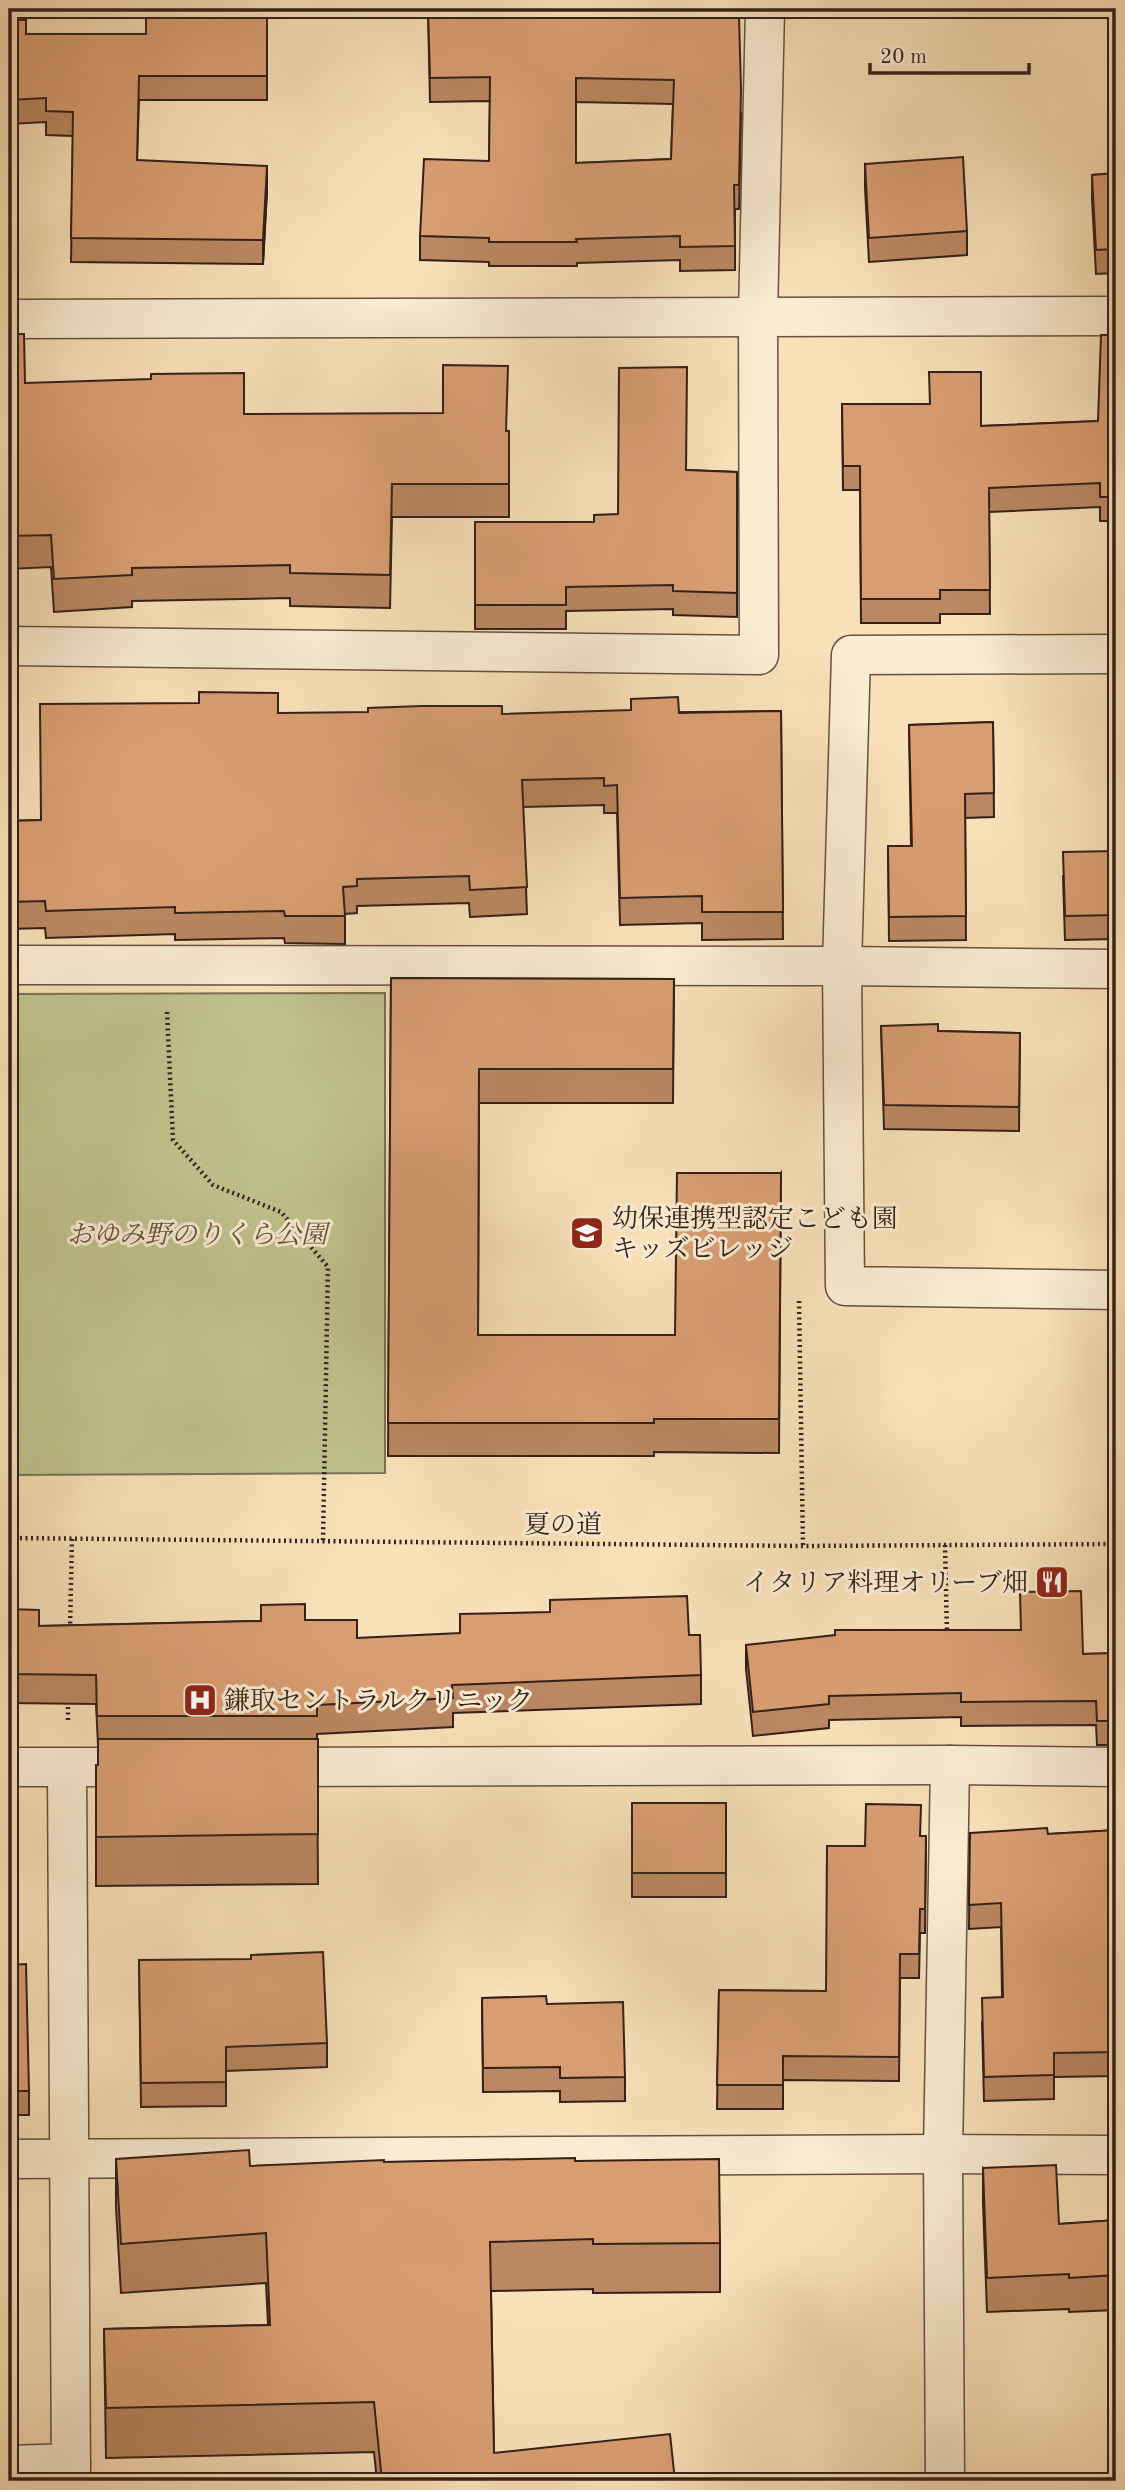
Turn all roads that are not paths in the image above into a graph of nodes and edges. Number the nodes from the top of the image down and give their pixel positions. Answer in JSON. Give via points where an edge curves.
{"nodes":[{"id":1,"x":765,"y":9,"type":"edge"},
{"id":2,"x":758,"y":315,"type":"junction"},
{"id":3,"x":1116,"y":316,"type":"edge"},
{"id":4,"x":9,"y":319,"type":"edge"},
{"id":5,"x":9,"y":646,"type":"edge"},
{"id":6,"x":1116,"y":654,"type":"edge"},
{"id":7,"x":9,"y":965,"type":"edge"},
{"id":8,"x":842,"y":966,"type":"junction"},
{"id":9,"x":1116,"y":969,"type":"edge"},
{"id":10,"x":1116,"y":1290,"type":"edge"},
{"id":11,"x":950,"y":1765,"type":"junction"},
{"id":12,"x":9,"y":1767,"type":"edge"},
{"id":13,"x":177,"y":1767,"type":"edge"},
{"id":14,"x":232,"y":1767,"type":"edge"},
{"id":15,"x":1116,"y":1767,"type":"edge"},
{"id":16,"x":66,"y":1768,"type":"junction"},
{"id":17,"x":943,"y":2154,"type":"junction"},
{"id":18,"x":1116,"y":2155,"type":"edge"},
{"id":19,"x":9,"y":2159,"type":"edge"},
{"id":20,"x":69,"y":2160,"type":"junction"},
{"id":21,"x":9,"y":2465,"type":"edge"},
{"id":22,"x":71,"y":2472,"type":"edge"},
{"id":23,"x":945,"y":2481,"type":"edge"}],
"edges":[{"from":1,"to":2,"type":"street"},
{"from":2,"to":3,"type":"street"},
{"from":2,"to":4,"type":"street"},
{"from":2,"to":5,"type":"street","via":[[759,655]]},
{"from":6,"to":8,"type":"street","via":[[851,655]]},
{"from":7,"to":8,"type":"street"},
{"from":8,"to":9,"type":"street"},
{"from":8,"to":10,"type":"street","via":[[845,1286]]},
{"from":11,"to":14,"type":"street"},
{"from":11,"to":15,"type":"street"},
{"from":11,"to":17,"type":"street"},
{"from":12,"to":16,"type":"street"},
{"from":13,"to":16,"type":"street"},
{"from":16,"to":20,"type":"street"},
{"from":17,"to":18,"type":"street"},
{"from":17,"to":20,"type":"street"},
{"from":17,"to":23,"type":"street"},
{"from":19,"to":20,"type":"street"},
{"from":20,"to":22,"type":"street"},
{"from":21,"to":22,"type":"street"}]}
